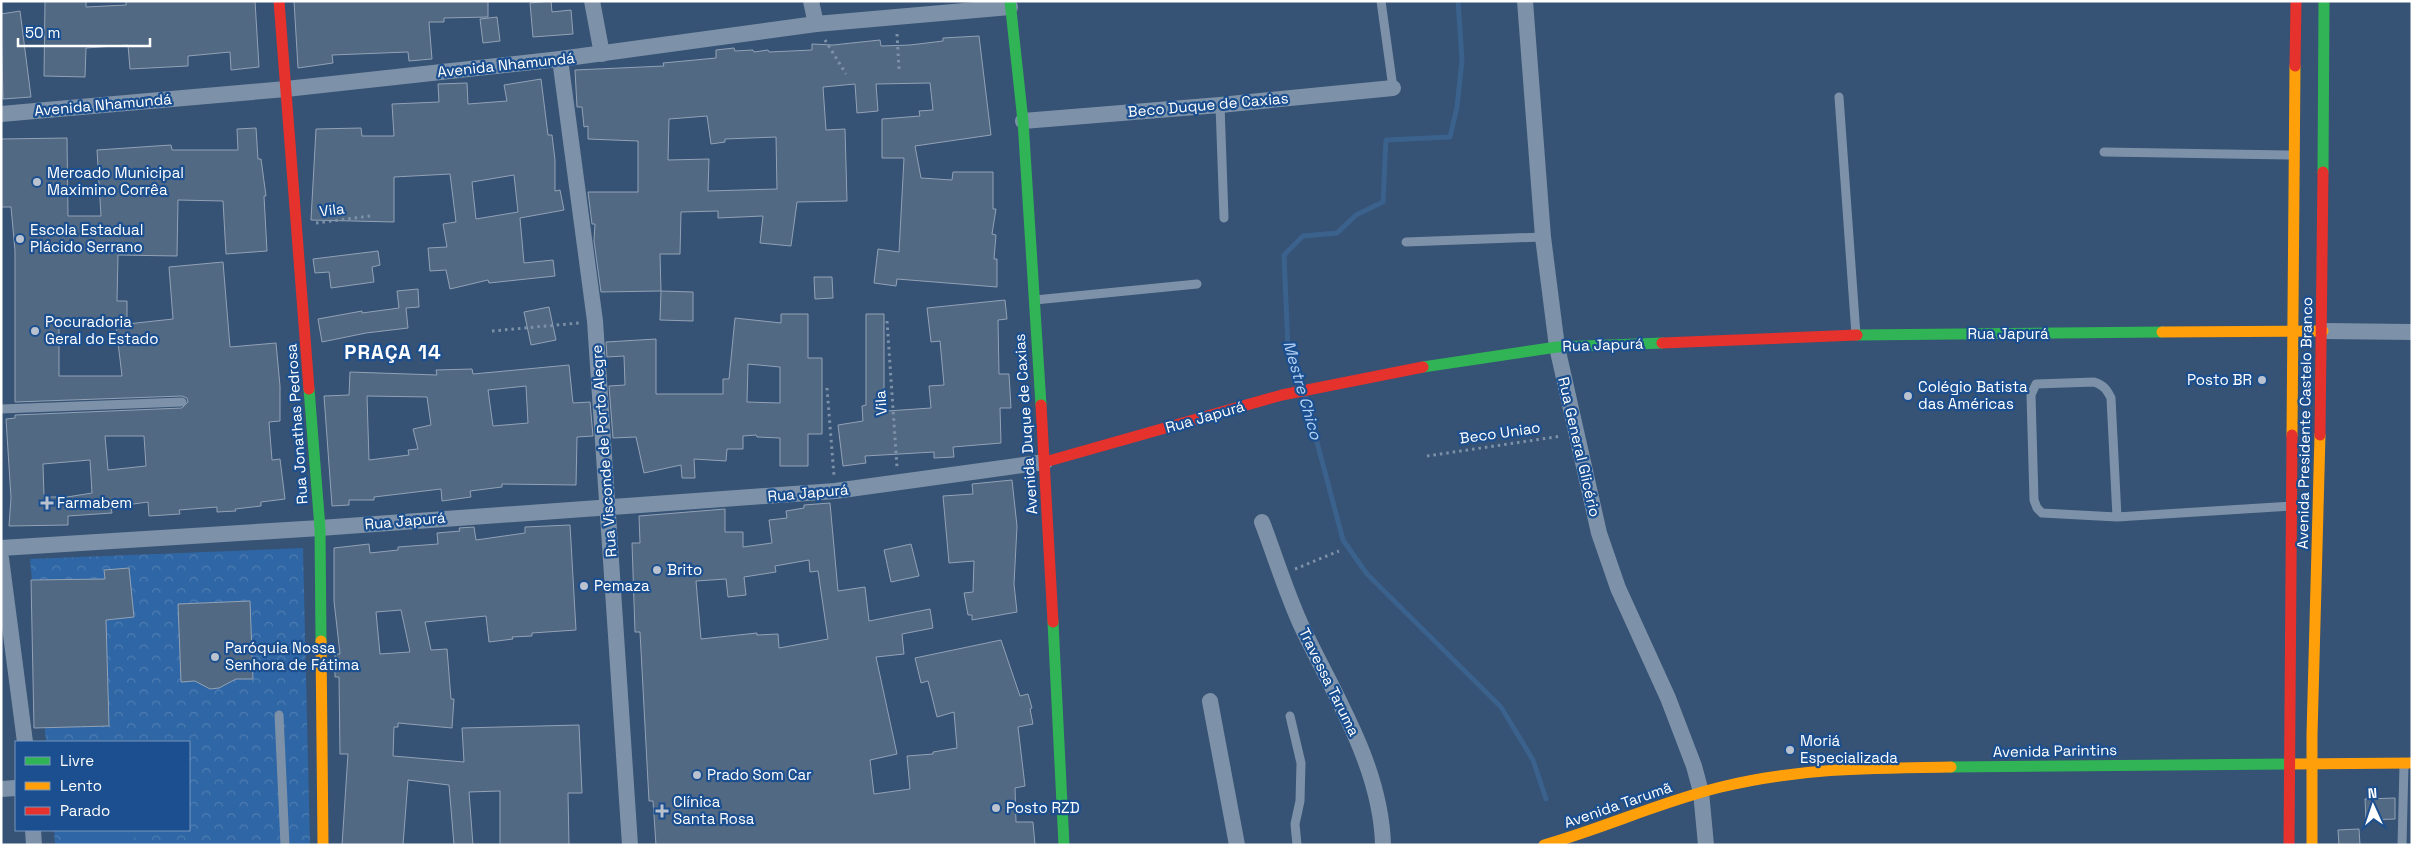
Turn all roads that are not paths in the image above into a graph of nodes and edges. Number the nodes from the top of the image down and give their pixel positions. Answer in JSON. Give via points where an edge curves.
{"nodes":[{"id":1,"x":279,"y":1,"type":"edge"},
{"id":2,"x":592,"y":1,"type":"edge"},
{"id":3,"x":811,"y":1,"type":"edge"},
{"id":4,"x":1382,"y":1,"type":"edge"},
{"id":5,"x":1525,"y":1,"type":"edge"},
{"id":6,"x":2296,"y":1,"type":"edge"},
{"id":7,"x":2324,"y":1,"type":"edge"},
{"id":8,"x":1010,"y":4,"type":"edge"},
{"id":9,"x":816,"y":24,"type":"junction"},
{"id":10,"x":602,"y":54,"type":"junction"},
{"id":11,"x":560,"y":59,"type":"junction"},
{"id":12,"x":1393,"y":88,"type":"joint"},
{"id":13,"x":286,"y":90,"type":"junction"},
{"id":14,"x":1838,"y":97,"type":"dead end"},
{"id":15,"x":1220,"y":106,"type":"junction"},
{"id":16,"x":1,"y":114,"type":"edge"},
{"id":17,"x":1023,"y":121,"type":"junction"},
{"id":18,"x":2104,"y":152,"type":"dead end"},
{"id":19,"x":2295,"y":155,"type":"junction"},
{"id":20,"x":1224,"y":218,"type":"dead end"},
{"id":21,"x":1543,"y":237,"type":"junction"},
{"id":22,"x":1406,"y":242,"type":"dead end"},
{"id":23,"x":1197,"y":284,"type":"dead end"},
{"id":24,"x":1034,"y":300,"type":"junction"},
{"id":25,"x":2293,"y":331,"type":"junction"},
{"id":26,"x":2323,"y":331,"type":"junction"},
{"id":27,"x":2412,"y":332,"type":"edge"},
{"id":28,"x":1856,"y":335,"type":"junction"},
{"id":29,"x":1557,"y":347,"type":"junction"},
{"id":30,"x":182,"y":402,"type":"dead end"},
{"id":31,"x":1,"y":409,"type":"edge"},
{"id":32,"x":1045,"y":462,"type":"junction"},
{"id":33,"x":2291,"y":506,"type":"junction"},
{"id":34,"x":609,"y":508,"type":"junction"},
{"id":35,"x":2118,"y":517,"type":"junction"},
{"id":36,"x":1262,"y":522,"type":"dead end"},
{"id":37,"x":320,"y":528,"type":"junction"},
{"id":38,"x":1,"y":548,"type":"edge"},
{"id":39,"x":1,"y":558,"type":"edge"},
{"id":40,"x":1210,"y":701,"type":"dead end"},
{"id":41,"x":279,"y":715,"type":"dead end"},
{"id":42,"x":1290,"y":716,"type":"dead end"},
{"id":43,"x":25,"y":741,"type":"edge"},
{"id":44,"x":2290,"y":762,"type":"junction"},
{"id":45,"x":2312,"y":762,"type":"junction"},
{"id":46,"x":2408,"y":763,"type":"edge"},
{"id":47,"x":15,"y":788,"type":"edge"},
{"id":48,"x":1,"y":789,"type":"edge"},
{"id":49,"x":1701,"y":792,"type":"junction"},
{"id":50,"x":33,"y":831,"type":"edge"},
{"id":51,"x":34,"y":845,"type":"edge"},
{"id":52,"x":285,"y":845,"type":"edge"},
{"id":53,"x":323,"y":845,"type":"edge"},
{"id":54,"x":630,"y":845,"type":"edge"},
{"id":55,"x":1064,"y":845,"type":"edge"},
{"id":56,"x":1237,"y":845,"type":"edge"},
{"id":57,"x":1297,"y":845,"type":"edge"},
{"id":58,"x":1383,"y":845,"type":"edge"},
{"id":59,"x":1544,"y":845,"type":"edge"},
{"id":60,"x":1706,"y":845,"type":"edge"},
{"id":61,"x":2289,"y":845,"type":"edge"},
{"id":62,"x":2312,"y":845,"type":"edge"},
{"id":63,"x":2402,"y":845,"type":"edge"}],
"edges":[{"from":1,"to":13,"type":"street","name":"Rua Jonathas Pedrosa"},
{"from":2,"to":10,"type":"street"},
{"from":3,"to":9,"type":"street"},
{"from":4,"to":12,"type":"lane"},
{"from":5,"to":21,"type":"street","name":"Rua General Glicério"},
{"from":6,"to":19,"type":"street","name":"Avenida Presidente Castelo Branco"},
{"from":7,"to":26,"type":"street","name":"Avenida Presidente Castelo Branco"},
{"from":8,"to":9,"type":"street","name":"Avenida Nhamundá"},
{"from":8,"to":17,"type":"street","name":"Avenida Duque de Caxias"},
{"from":9,"to":10,"type":"street","name":"Avenida Nhamundá"},
{"from":10,"to":11,"type":"street","name":"Avenida Nhamundá"},
{"from":11,"to":13,"type":"street","name":"Avenida Nhamundá"},
{"from":11,"to":34,"type":"street","name":"Rua Visconde de Porto Alegre","via":[[595,322]]},
{"from":12,"to":15,"type":"street","name":"Beco Duque de Caxias"},
{"from":13,"to":16,"type":"street","name":"Avenida Nhamundá"},
{"from":13,"to":37,"type":"street","name":"Rua Jonathas Pedrosa"},
{"from":14,"to":28,"type":"lane"},
{"from":15,"to":17,"type":"street","name":"Beco Duque de Caxias"},
{"from":15,"to":20,"type":"lane"},
{"from":17,"to":24,"type":"street","name":"Avenida Duque de Caxias"},
{"from":18,"to":19,"type":"lane"},
{"from":19,"to":25,"type":"street","name":"Avenida Presidente Castelo Branco"},
{"from":21,"to":22,"type":"lane"},
{"from":21,"to":29,"type":"street","name":"Rua General Glicério"},
{"from":23,"to":24,"type":"lane"},
{"from":24,"to":32,"type":"street","name":"Avenida Duque de Caxias"},
{"from":25,"to":26,"type":"street","name":"Rua Japurá"},
{"from":25,"to":28,"type":"street","name":"Rua Japurá"},
{"from":25,"to":33,"type":"street","name":"Avenida Presidente Castelo Branco"},
{"from":26,"to":27,"type":"street","name":"Rua Japurá"},
{"from":26,"to":45,"type":"street","name":"Avenida Presidente Castelo Branco"},
{"from":28,"to":29,"type":"street","name":"Rua Japurá"},
{"from":29,"to":32,"type":"street","name":"Rua Japurá","via":[[1386,372],[1282,395]]},
{"from":29,"to":49,"type":"street","name":"Rua General Glicério","via":[[1599,533],[1618,588],[1668,698]]},
{"from":30,"to":31,"type":"lane"},
{"from":32,"to":34,"type":"street","name":"Rua Japurá","via":[[835,491]]},
{"from":32,"to":55,"type":"street","name":"Avenida Duque de Caxias"},
{"from":33,"to":35,"type":"lane"},
{"from":33,"to":44,"type":"street","name":"Avenida Presidente Castelo Branco"},
{"from":34,"to":37,"type":"street","name":"Rua Japurá"},
{"from":34,"to":54,"type":"street","name":"Rua Visconde de Porto Alegre"},
{"from":35,"to":35,"type":"lane","via":[[2042,514],[2037,508],[2034,500],[2031,395],[2036,384],[2094,382],[2107,390],[2111,398]]},
{"from":36,"to":58,"type":"street","name":"Travessa Taruma","via":[[1300,623],[1359,746],[1383,824]]},
{"from":37,"to":38,"type":"street","name":"Rua Japurá"},
{"from":37,"to":53,"type":"street","name":"Rua Jonathas Pedrosa"},
{"from":39,"to":43,"type":"street"},
{"from":40,"to":56,"type":"street"},
{"from":41,"to":52,"type":"lane"},
{"from":42,"to":57,"type":"lane","via":[[1301,762],[1300,801],[1295,824]]},
{"from":44,"to":45,"type":"street","name":"Avenida Parintins"},
{"from":44,"to":49,"type":"street","name":"Avenida Parintins","via":[[1841,768],[1759,778]]},
{"from":44,"to":61,"type":"street","name":"Avenida Presidente Castelo Branco"},
{"from":45,"to":46,"type":"street","name":"Avenida Parintins"},
{"from":45,"to":62,"type":"street","name":"Avenida Presidente Castelo Branco"},
{"from":46,"to":63,"type":"lane"},
{"from":47,"to":48,"type":"street"},
{"from":49,"to":59,"type":"street","name":"Avenida Tarumã"},
{"from":49,"to":60,"type":"street","name":"Rua General Glicério"},
{"from":50,"to":51,"type":"street"}]}
